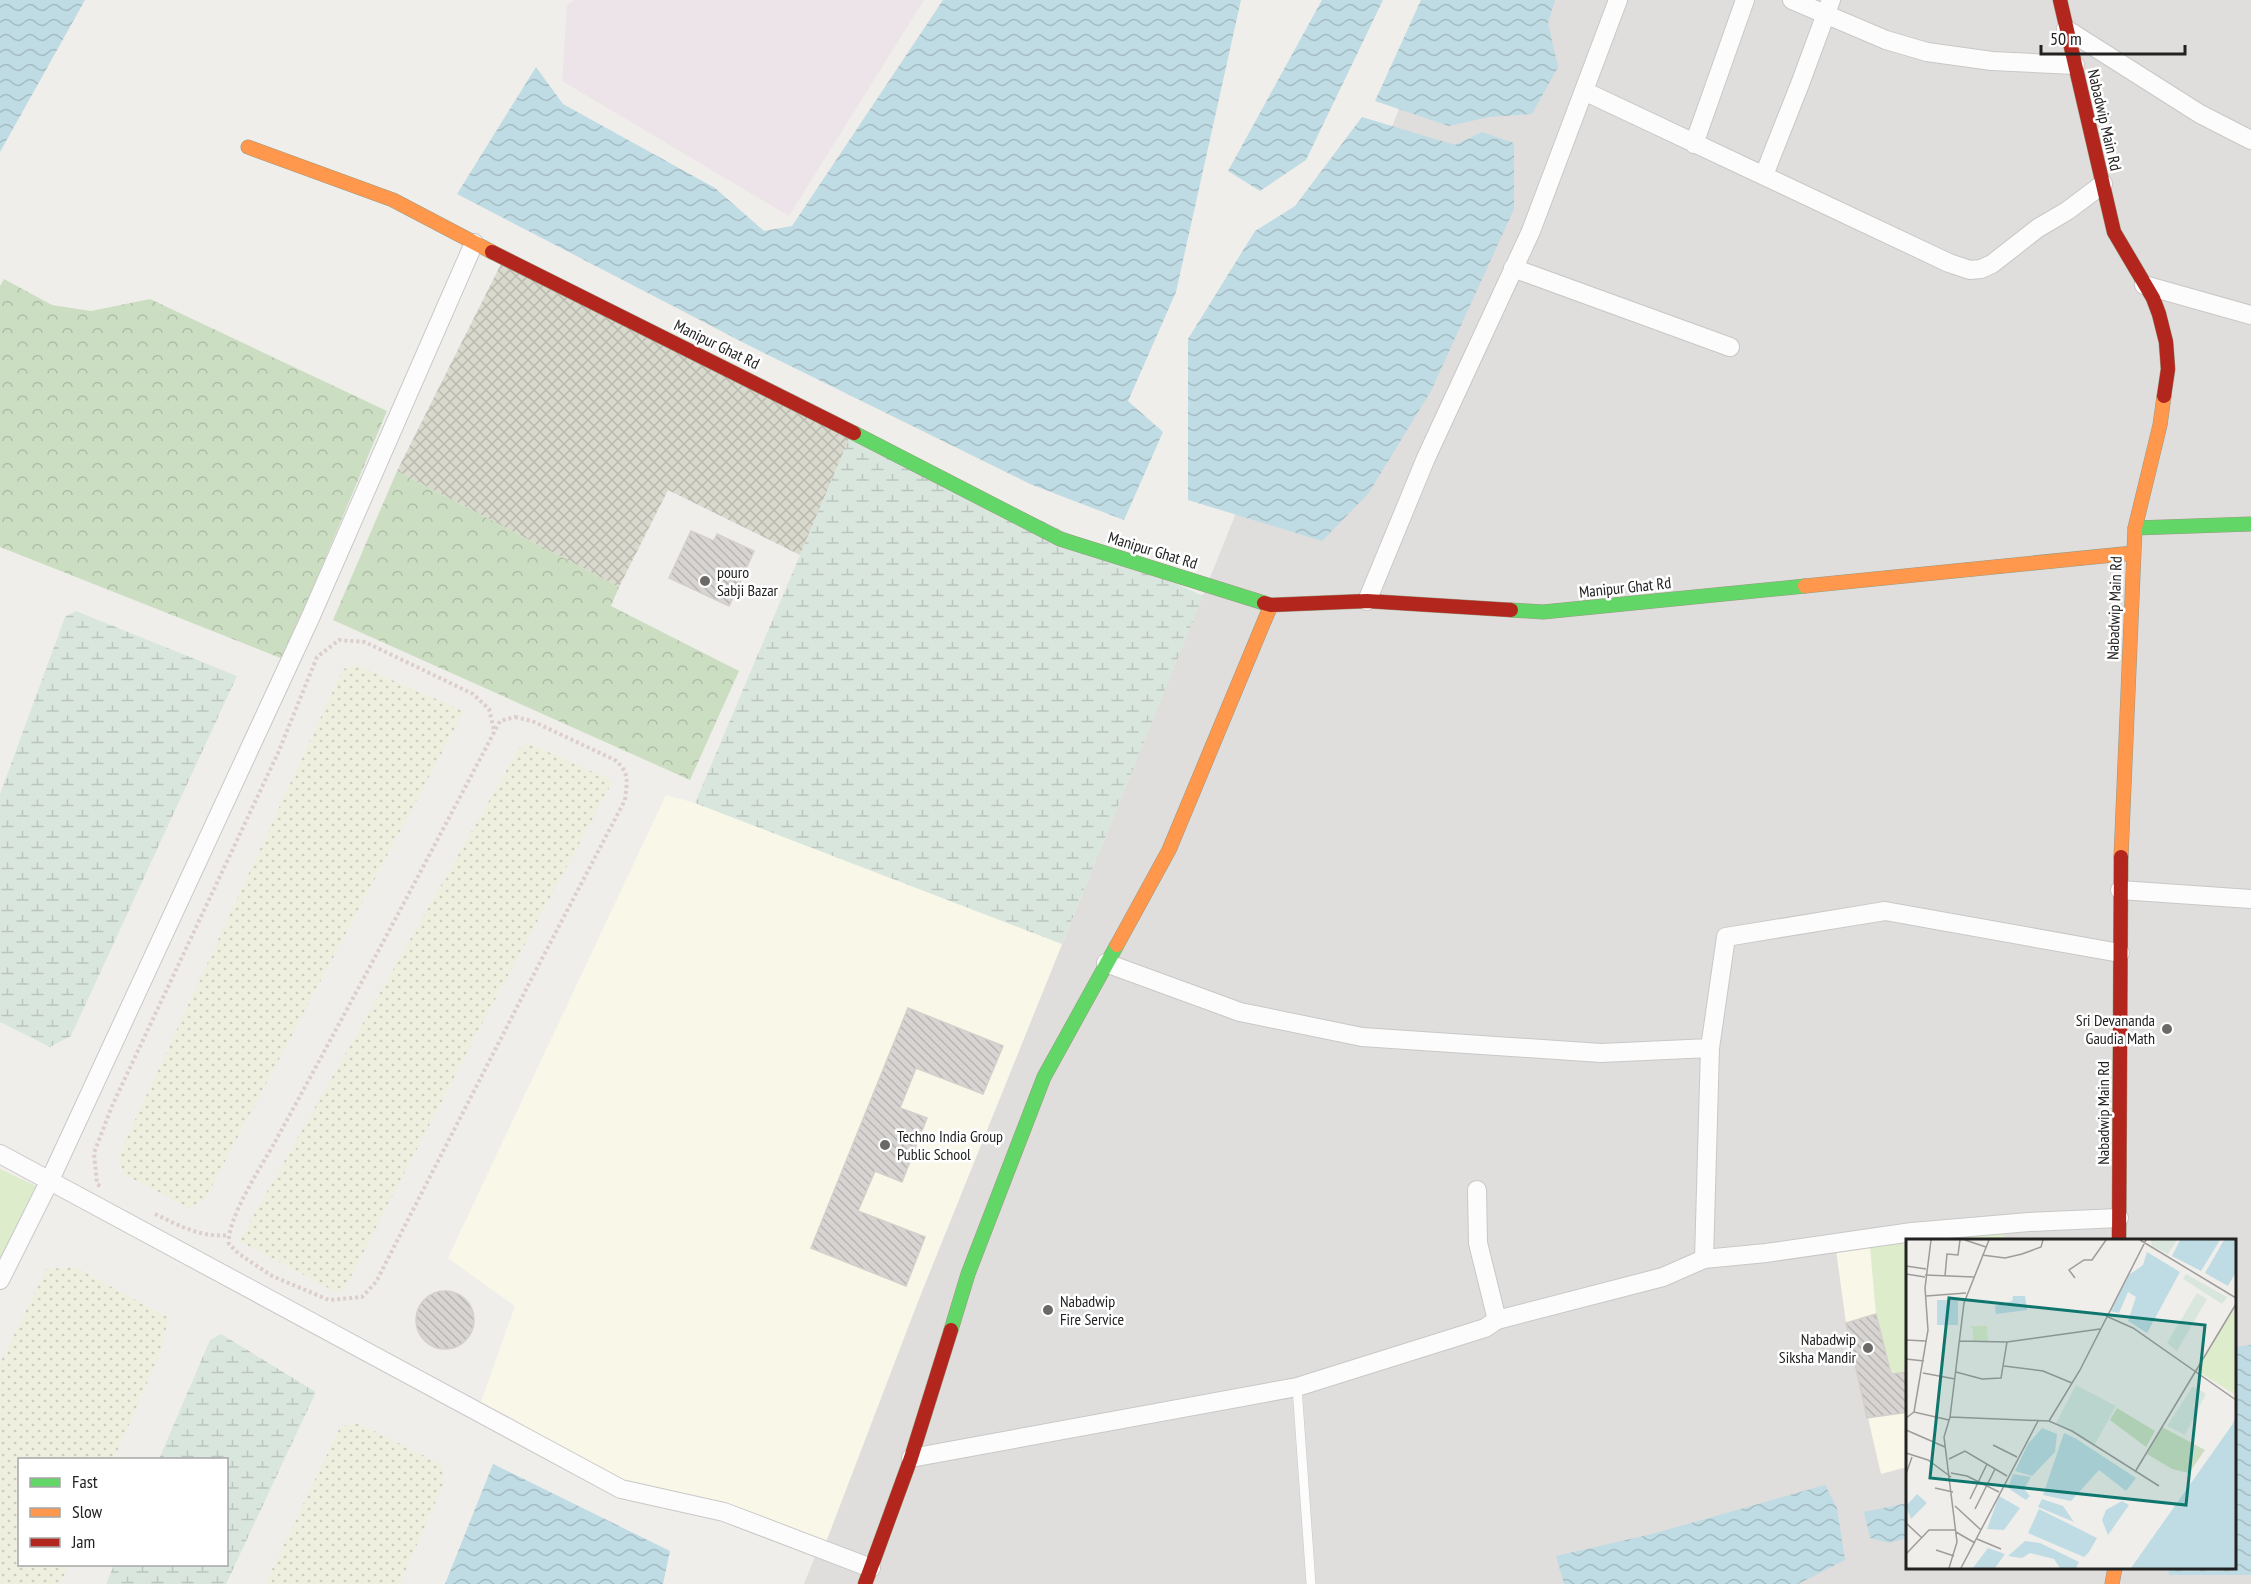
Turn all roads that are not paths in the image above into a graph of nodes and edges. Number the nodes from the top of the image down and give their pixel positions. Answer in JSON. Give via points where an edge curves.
{"nodes":[{"id":1,"x":1618,"y":0,"type":"edge"},
{"id":2,"x":1745,"y":0,"type":"edge"},
{"id":3,"x":1792,"y":0,"type":"edge"},
{"id":4,"x":2060,"y":0,"type":"edge"},
{"id":5,"x":1828,"y":7,"type":"edge"},
{"id":6,"x":2066,"y":29,"type":"junction"},
{"id":7,"x":2075,"y":65,"type":"junction"},
{"id":8,"x":1584,"y":91,"type":"junction"},
{"id":9,"x":2251,"y":140,"type":"edge"},
{"id":10,"x":1694,"y":144,"type":"junction"},
{"id":11,"x":248,"y":147,"type":"dead end"},
{"id":12,"x":1764,"y":175,"type":"junction"},
{"id":13,"x":2103,"y":183,"type":"junction"},
{"id":14,"x":474,"y":243,"type":"junction"},
{"id":15,"x":1513,"y":268,"type":"junction"},
{"id":16,"x":2144,"y":285,"type":"junction"},
{"id":17,"x":2251,"y":315,"type":"edge"},
{"id":18,"x":1730,"y":347,"type":"dead end"},
{"id":19,"x":2251,"y":524,"type":"edge"},
{"id":20,"x":2135,"y":528,"type":"junction"},
{"id":21,"x":2133,"y":552,"type":"junction"},
{"id":22,"x":1367,"y":601,"type":"junction"},
{"id":23,"x":1271,"y":605,"type":"junction"},
{"id":24,"x":2120,"y":890,"type":"junction"},
{"id":25,"x":2251,"y":899,"type":"edge"},
{"id":26,"x":2120,"y":953,"type":"junction"},
{"id":27,"x":1106,"y":963,"type":"junction"},
{"id":28,"x":1710,"y":1048,"type":"junction"},
{"id":29,"x":0,"y":1154,"type":"edge"},
{"id":30,"x":49,"y":1182,"type":"junction"},
{"id":31,"x":1477,"y":1190,"type":"dead end"},
{"id":32,"x":2119,"y":1218,"type":"junction"},
{"id":33,"x":2119,"y":1239,"type":"edge"},
{"id":34,"x":1704,"y":1259,"type":"junction"},
{"id":35,"x":0,"y":1280,"type":"edge"},
{"id":36,"x":1497,"y":1320,"type":"junction"},
{"id":37,"x":1297,"y":1387,"type":"junction"},
{"id":38,"x":911,"y":1458,"type":"junction"},
{"id":39,"x":2115,"y":1569,"type":"edge"},
{"id":40,"x":868,"y":1576,"type":"edge"},
{"id":41,"x":1311,"y":1584,"type":"edge"},
{"id":42,"x":2112,"y":1584,"type":"edge"}],
"edges":[{"from":1,"to":8,"type":"street"},
{"from":2,"to":10,"type":"street"},
{"from":3,"to":5,"type":"street"},
{"from":4,"to":6,"type":"street","name":"Nabadwip Main Rd"},
{"from":5,"to":7,"type":"street","via":[[1886,40],[1927,52],[1992,61]]},
{"from":5,"to":12,"type":"street"},
{"from":6,"to":7,"type":"street","name":"Nabadwip Main Rd"},
{"from":6,"to":9,"type":"street","via":[[2200,114]]},
{"from":7,"to":13,"type":"street","name":"Nabadwip Main Rd"},
{"from":8,"to":10,"type":"street"},
{"from":8,"to":15,"type":"street"},
{"from":10,"to":12,"type":"street"},
{"from":11,"to":14,"type":"street","name":"Manipur Ghat Rd","via":[[393,200]]},
{"from":12,"to":13,"type":"street","via":[[1970,270],[1992,264]]},
{"from":13,"to":16,"type":"street","name":"Nabadwip Main Rd","via":[[2114,232]]},
{"from":14,"to":23,"type":"street","name":"Manipur Ghat Rd","via":[[1060,539]]},
{"from":14,"to":30,"type":"street","via":[[306,627]]},
{"from":15,"to":18,"type":"street"},
{"from":15,"to":22,"type":"street","via":[[1426,458]]},
{"from":16,"to":17,"type":"street"},
{"from":16,"to":20,"type":"street","name":"Nabadwip Main Rd","via":[[2160,314],[2168,369],[2160,425]]},
{"from":19,"to":20,"type":"street"},
{"from":20,"to":21,"type":"street","name":"Nabadwip Main Rd"},
{"from":21,"to":22,"type":"street","name":"Manipur Ghat Rd","via":[[1543,612]]},
{"from":21,"to":24,"type":"street","name":"Nabadwip Main Rd"},
{"from":22,"to":23,"type":"street","name":"Manipur Ghat Rd"},
{"from":23,"to":27,"type":"street","via":[[1169,849]]},
{"from":24,"to":25,"type":"street"},
{"from":24,"to":26,"type":"street","name":"Nabadwip Main Rd"},
{"from":26,"to":28,"type":"street","via":[[1885,911],[1726,937]]},
{"from":26,"to":32,"type":"street","name":"Nabadwip Main Rd"},
{"from":27,"to":28,"type":"street","via":[[1240,1012],[1362,1037],[1601,1053]]},
{"from":27,"to":38,"type":"street","via":[[1044,1077],[968,1274]]},
{"from":28,"to":34,"type":"street"},
{"from":29,"to":30,"type":"street"},
{"from":30,"to":35,"type":"street"},
{"from":30,"to":40,"type":"street","via":[[621,1490],[724,1512]]},
{"from":31,"to":36,"type":"street","via":[[1478,1243]]},
{"from":32,"to":33,"type":"street","name":"Nabadwip Main Rd"},
{"from":32,"to":34,"type":"street","via":[[1912,1232]]},
{"from":34,"to":36,"type":"street","via":[[1663,1277]]},
{"from":36,"to":37,"type":"street","via":[[1485,1328]]},
{"from":37,"to":38,"type":"street"},
{"from":37,"to":41,"type":"lane"},
{"from":38,"to":40,"type":"street"},
{"from":39,"to":42,"type":"street"}]}
